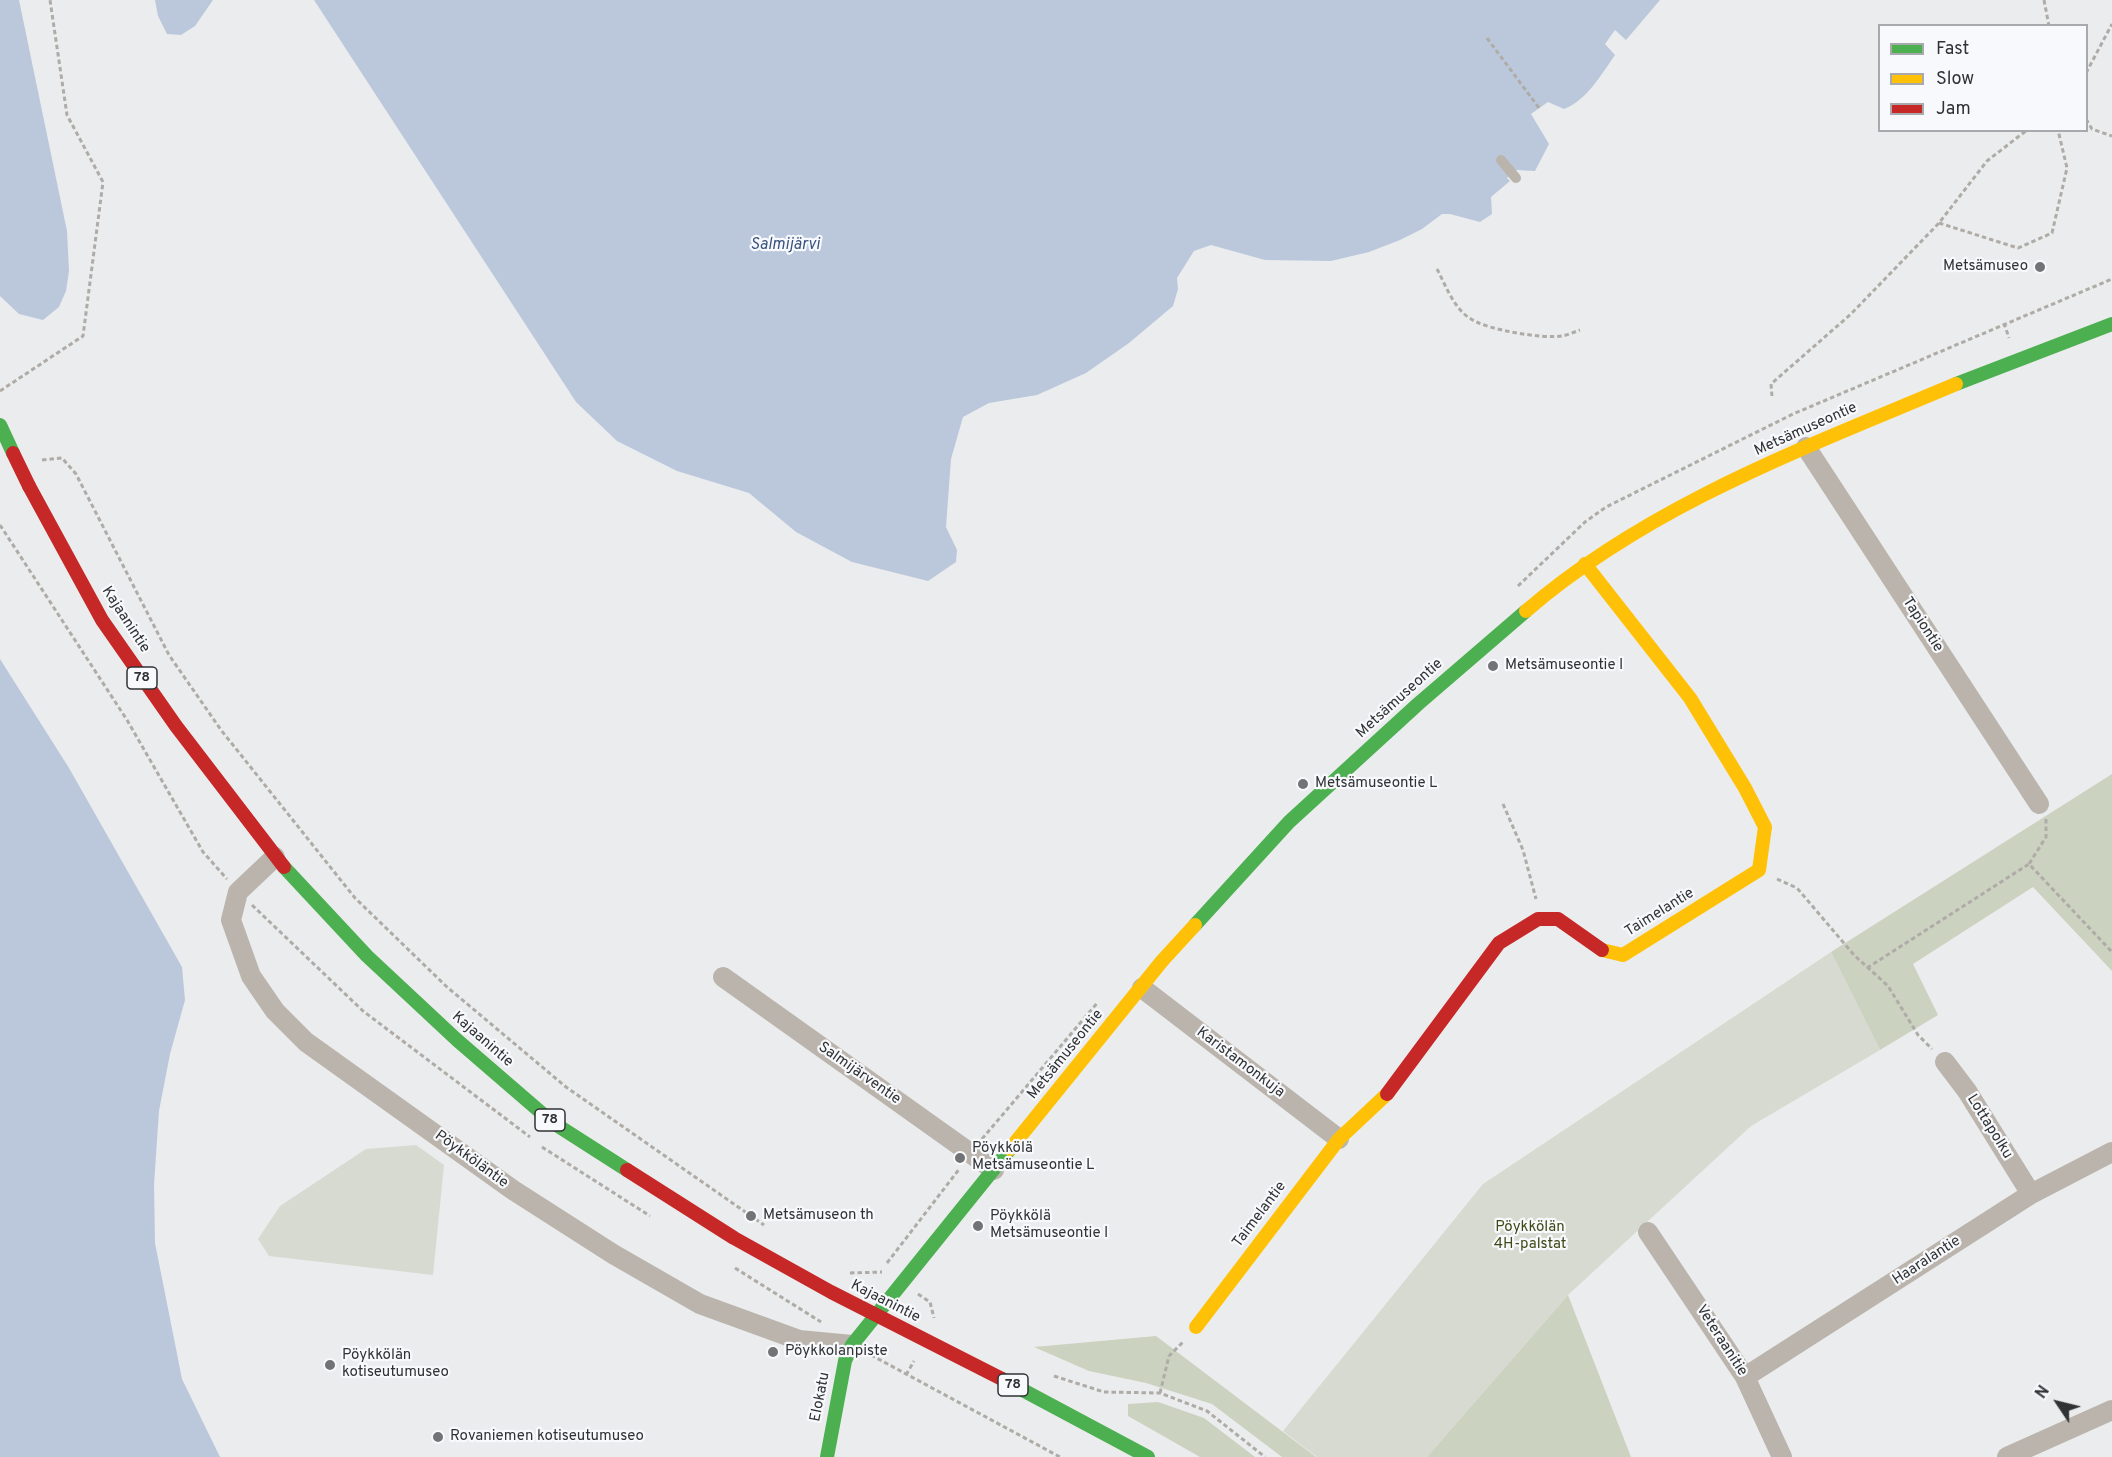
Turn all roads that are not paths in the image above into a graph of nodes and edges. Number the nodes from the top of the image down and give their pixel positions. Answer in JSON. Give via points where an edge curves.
{"nodes":[{"id":1,"x":1501,"y":160,"type":"dead end"},
{"id":2,"x":1516,"y":178,"type":"dead end"},
{"id":3,"x":2112,"y":324,"type":"edge"},
{"id":4,"x":0,"y":424,"type":"edge"},
{"id":5,"x":1806,"y":447,"type":"junction"},
{"id":6,"x":1585,"y":564,"type":"junction"},
{"id":7,"x":2038,"y":804,"type":"road end"},
{"id":8,"x":275,"y":857,"type":"junction"},
{"id":9,"x":723,"y":977,"type":"dead end"},
{"id":10,"x":1142,"y":988,"type":"junction"},
{"id":11,"x":1945,"y":1062,"type":"road end"},
{"id":12,"x":1339,"y":1139,"type":"junction"},
{"id":13,"x":2112,"y":1152,"type":"edge"},
{"id":14,"x":994,"y":1170,"type":"junction"},
{"id":15,"x":2031,"y":1194,"type":"junction"},
{"id":16,"x":1648,"y":1232,"type":"dead end"},
{"id":17,"x":876,"y":1316,"type":"junction"},
{"id":18,"x":1196,"y":1327,"type":"road end"},
{"id":19,"x":852,"y":1345,"type":"junction"},
{"id":20,"x":1745,"y":1377,"type":"junction"},
{"id":21,"x":2112,"y":1410,"type":"edge"},
{"id":22,"x":827,"y":1457,"type":"edge"},
{"id":23,"x":1148,"y":1457,"type":"edge"},
{"id":24,"x":1782,"y":1457,"type":"edge"},
{"id":25,"x":2007,"y":1457,"type":"edge"}],
"edges":[{"from":1,"to":2,"type":"lane"},
{"from":3,"to":5,"type":"street","name":"Metsämuseontie"},
{"from":4,"to":8,"type":"street","name":"Kajaanintie","number":"78","bridge":true,"via":[[102,620]]},
{"from":5,"to":6,"type":"street","name":"Metsämuseontie","via":[[1671,510]]},
{"from":5,"to":7,"type":"street","name":"Tapiontie"},
{"from":6,"to":10,"type":"street","name":"Metsämuseontie","via":[[1418,704],[1289,822]]},
{"from":6,"to":12,"type":"street","name":"Taimelantie","via":[[1690,698],[1745,788],[1765,827],[1759,870],[1623,955],[1607,953],[1558,919],[1538,919],[1499,943],[1385,1096]]},
{"from":8,"to":17,"type":"street","name":"Kajaanintie","number":"78","via":[[367,956],[552,1122],[734,1238]]},
{"from":8,"to":19,"type":"street","name":"Pöykköläntie","via":[[238,892],[231,920],[251,976],[275,1011],[306,1042],[513,1190],[691,1298],[799,1340]]},
{"from":9,"to":14,"type":"street","name":"Salmijärventie"},
{"from":10,"to":12,"type":"street","name":"Karistamonkuja"},
{"from":10,"to":14,"type":"street","name":"Metsämuseontie"},
{"from":11,"to":15,"type":"street","name":"Lottapolku"},
{"from":12,"to":18,"type":"street","name":"Taimelantie"},
{"from":13,"to":15,"type":"street","name":"Haaralantie"},
{"from":14,"to":17,"type":"street","name":"Metsämuseontie"},
{"from":15,"to":20,"type":"street","name":"Haaralantie"},
{"from":16,"to":20,"type":"street","name":"Veteraanitie"},
{"from":17,"to":19,"type":"street","name":"Elokatu"},
{"from":17,"to":23,"type":"street","name":"Kajaanintie","number":"78","via":[[1072,1414]]},
{"from":19,"to":22,"type":"street","name":"Elokatu","via":[[845,1361]]},
{"from":20,"to":24,"type":"street","name":"Veteraanitie"},
{"from":21,"to":25,"type":"street"}]}
